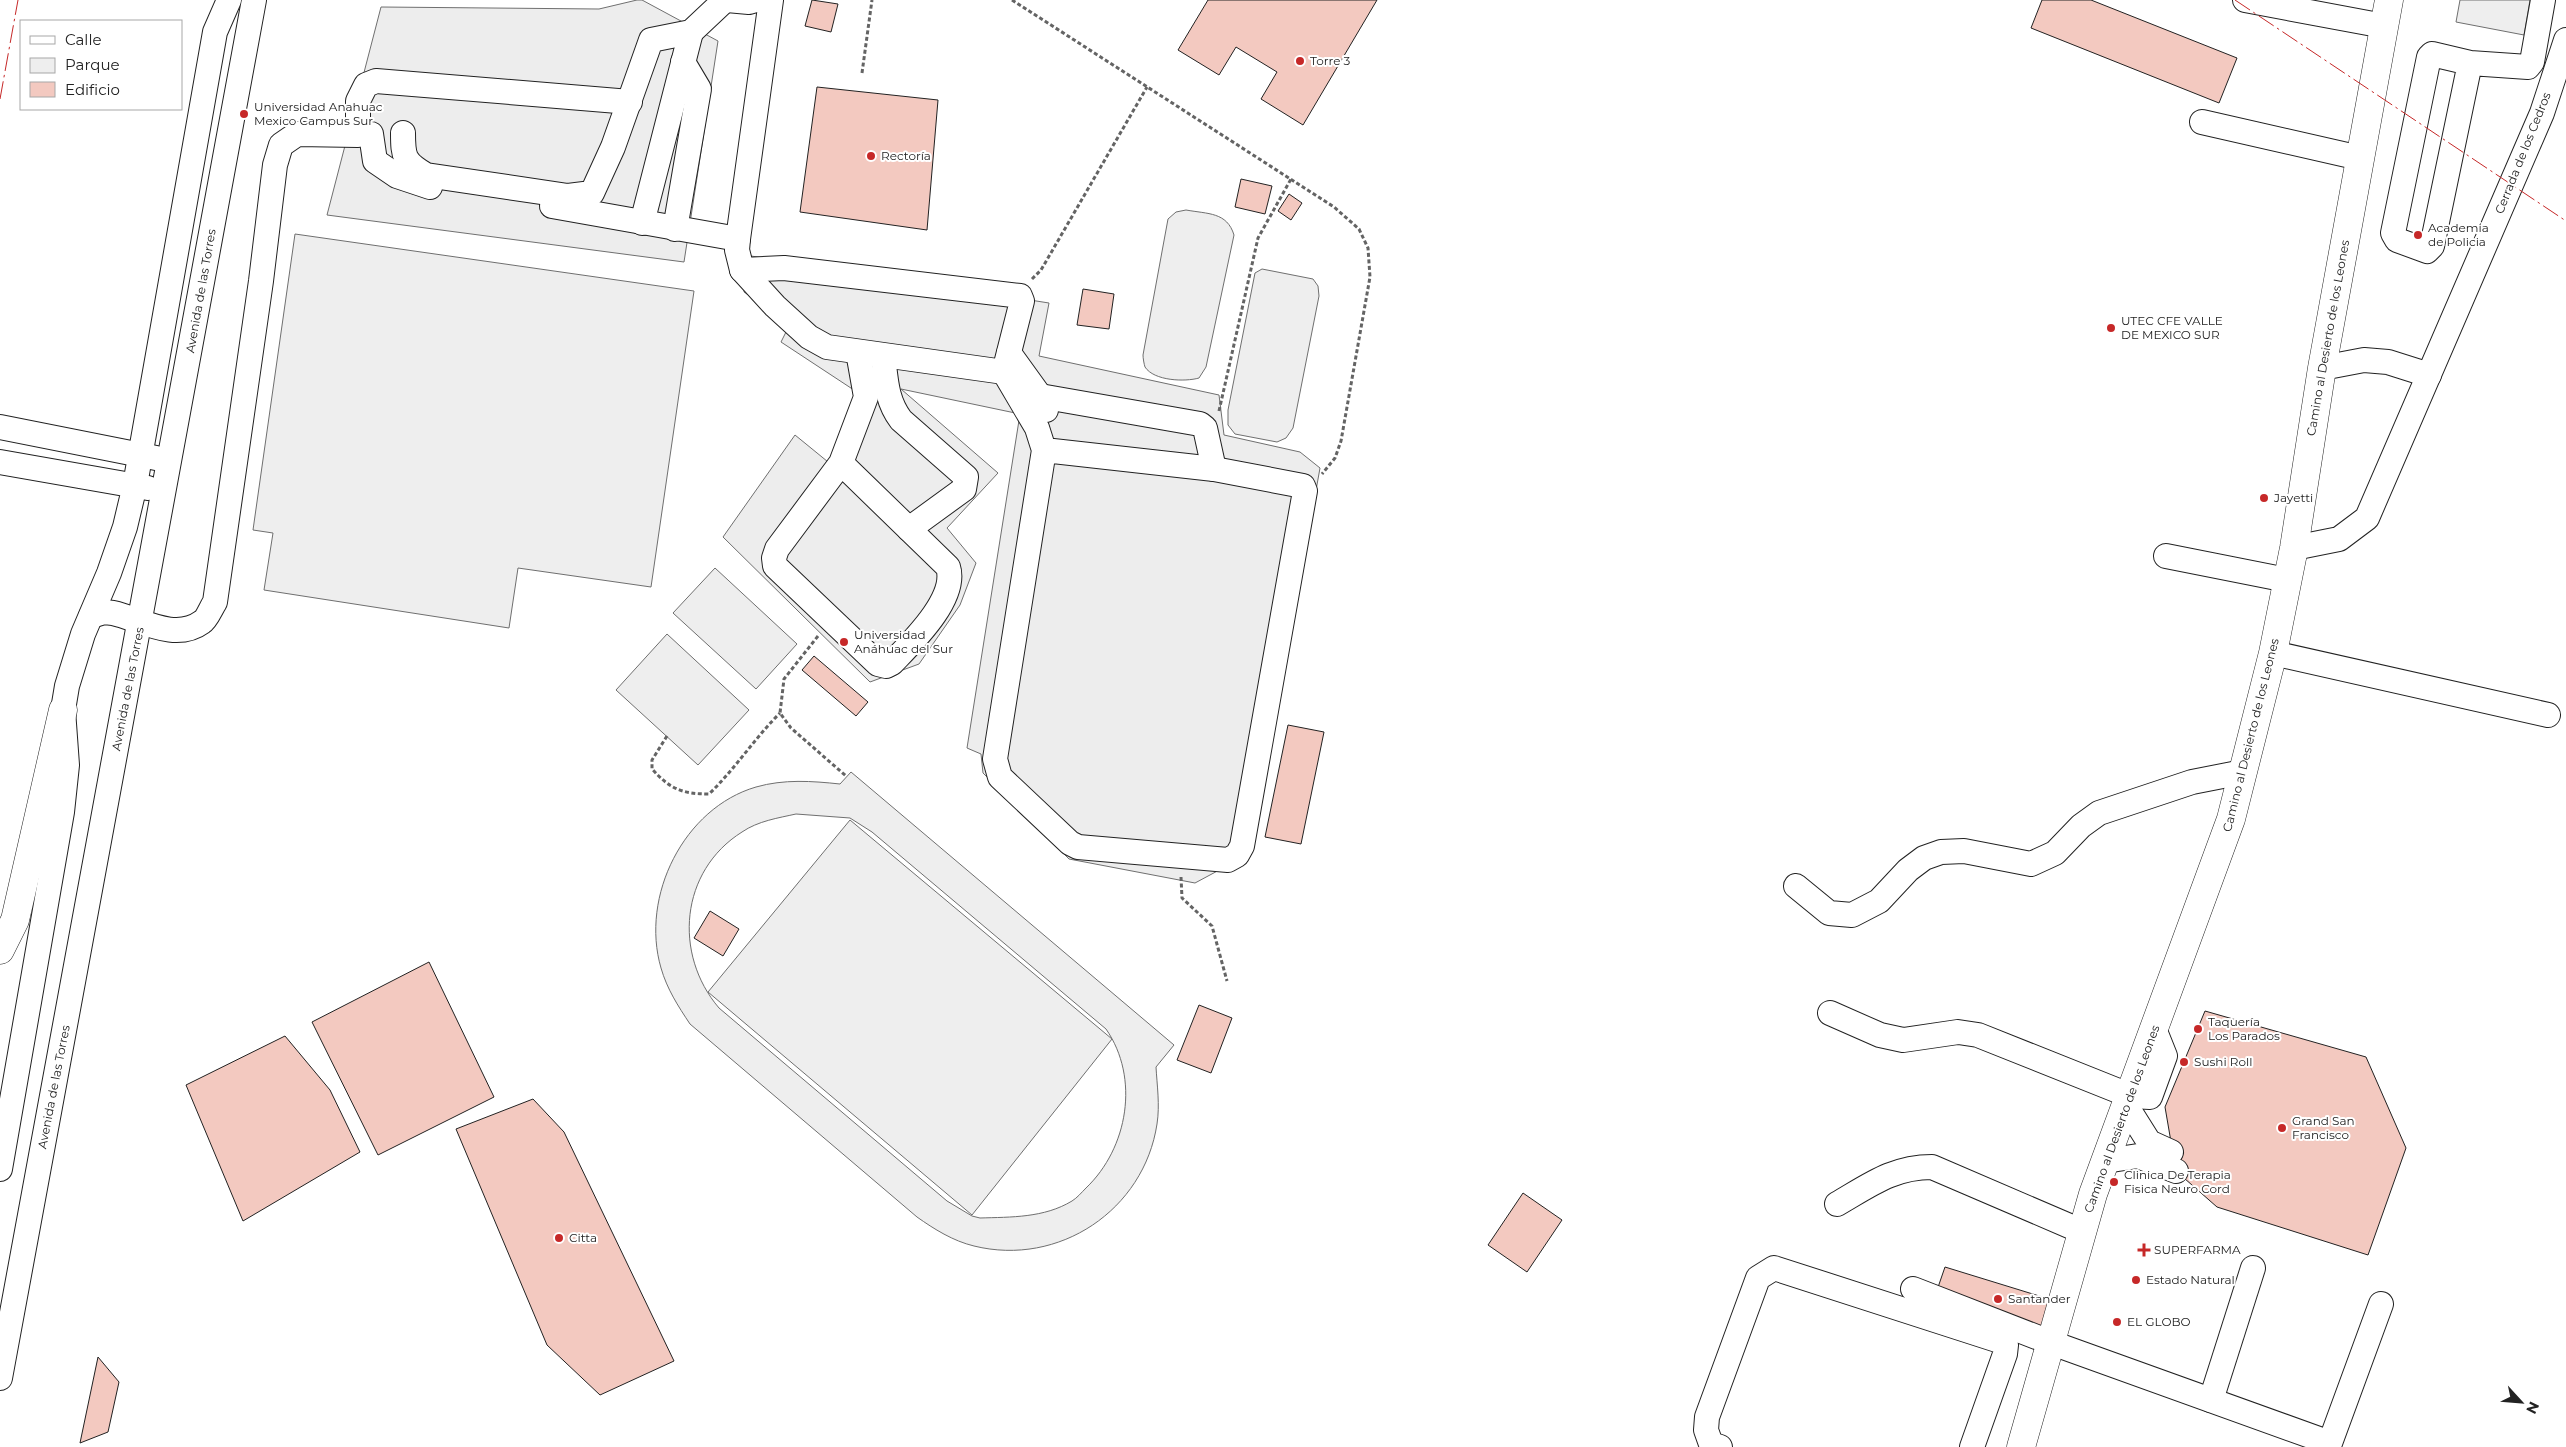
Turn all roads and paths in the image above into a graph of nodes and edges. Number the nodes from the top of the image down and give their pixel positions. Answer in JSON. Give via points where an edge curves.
{"nodes":[{"id":1,"x":229,"y":0,"type":"edge"},
{"id":2,"x":254,"y":0,"type":"edge"},
{"id":3,"x":726,"y":0,"type":"edge"},
{"id":4,"x":756,"y":0,"type":"edge"},
{"id":5,"x":771,"y":0,"type":"edge"},
{"id":6,"x":872,"y":0,"type":"edge"},
{"id":7,"x":1012,"y":0,"type":"edge"},
{"id":8,"x":2245,"y":0,"type":"edge"},
{"id":9,"x":2389,"y":0,"type":"edge"},
{"id":10,"x":2543,"y":0,"type":"edge"},
{"id":11,"x":2384,"y":26,"type":"junction"},
{"id":12,"x":691,"y":32,"type":"junction"},
{"id":13,"x":2566,"y":40,"type":"edge"},
{"id":14,"x":683,"y":62,"type":"junction"},
{"id":15,"x":2470,"y":63,"type":"junction"},
{"id":16,"x":862,"y":73,"type":"dead end"},
{"id":17,"x":1147,"y":87,"type":"junction"},
{"id":18,"x":630,"y":102,"type":"junction"},
{"id":19,"x":2202,"y":122,"type":"dead end"},
{"id":20,"x":403,"y":133,"type":"dead end"},
{"id":21,"x":364,"y":135,"type":"junction"},
{"id":22,"x":2360,"y":158,"type":"junction"},
{"id":23,"x":1291,"y":179,"type":"junction"},
{"id":24,"x":642,"y":223,"type":"junction"},
{"id":25,"x":675,"y":229,"type":"junction"},
{"id":26,"x":738,"y":239,"type":"junction"},
{"id":27,"x":742,"y":270,"type":"junction"},
{"id":28,"x":1017,"y":294,"type":"junction"},
{"id":29,"x":858,"y":352,"type":"junction"},
{"id":30,"x":1008,"y":355,"type":"junction"},
{"id":31,"x":883,"y":356,"type":"junction"},
{"id":32,"x":2322,"y":368,"type":"junction"},
{"id":33,"x":2429,"y":376,"type":"junction"},
{"id":34,"x":1040,"y":396,"type":"junction"},
{"id":35,"x":0,"y":428,"type":"edge"},
{"id":36,"x":1205,"y":428,"type":"junction"},
{"id":37,"x":1053,"y":451,"type":"junction"},
{"id":38,"x":141,"y":455,"type":"junction"},
{"id":39,"x":170,"y":460,"type":"junction"},
{"id":40,"x":0,"y":462,"type":"edge"},
{"id":41,"x":841,"y":463,"type":"junction"},
{"id":42,"x":1214,"y":469,"type":"junction"},
{"id":43,"x":134,"y":486,"type":"junction"},
{"id":44,"x":165,"y":491,"type":"junction"},
{"id":45,"x":1305,"y":491,"type":"junction"},
{"id":46,"x":909,"y":529,"type":"junction"},
{"id":47,"x":2294,"y":548,"type":"junction"},
{"id":48,"x":2166,"y":556,"type":"dead end"},
{"id":49,"x":2287,"y":580,"type":"junction"},
{"id":50,"x":91,"y":616,"type":"junction"},
{"id":51,"x":831,"y":620,"type":"junction"},
{"id":52,"x":141,"y":622,"type":"junction"},
{"id":53,"x":2273,"y":653,"type":"junction"},
{"id":54,"x":63,"y":710,"type":"junction"},
{"id":55,"x":780,"y":713,"type":"junction"},
{"id":56,"x":2548,"y":715,"type":"dead end"},
{"id":57,"x":667,"y":736,"type":"dead end"},
{"id":58,"x":2243,"y":772,"type":"junction"},
{"id":59,"x":846,"y":776,"type":"dead end"},
{"id":60,"x":1183,"y":856,"type":"junction"},
{"id":61,"x":1796,"y":886,"type":"dead end"},
{"id":62,"x":0,"y":950,"type":"edge"},
{"id":63,"x":1227,"y":981,"type":"dead end"},
{"id":64,"x":1830,"y":1013,"type":"dead end"},
{"id":65,"x":2129,"y":1101,"type":"junction"},
{"id":66,"x":2149,"y":1142,"type":"junction"},
{"id":67,"x":2109,"y":1151,"type":"junction"},
{"id":68,"x":0,"y":1169,"type":"edge"},
{"id":69,"x":1836,"y":1204,"type":"dead end"},
{"id":70,"x":2082,"y":1231,"type":"junction"},
{"id":71,"x":2253,"y":1268,"type":"dead end"},
{"id":72,"x":1913,"y":1289,"type":"dead end"},
{"id":73,"x":2380,"y":1304,"type":"dead end"},
{"id":74,"x":2052,"y":1343,"type":"junction"},
{"id":75,"x":0,"y":1378,"type":"edge"},
{"id":76,"x":2211,"y":1400,"type":"junction"},
{"id":77,"x":1720,"y":1447,"type":"edge"},
{"id":78,"x":1972,"y":1447,"type":"edge"},
{"id":79,"x":2021,"y":1447,"type":"edge"}],
"edges":[{"from":1,"to":38,"type":"street","via":[[215,32]]},
{"from":2,"to":39,"type":"street","name":"Avenida de las Torres"},
{"from":3,"to":4,"type":"street"},
{"from":3,"to":12,"type":"street"},
{"from":5,"to":26,"type":"street"},
{"from":6,"to":16,"type":"path"},
{"from":7,"to":17,"type":"path"},
{"from":8,"to":11,"type":"street"},
{"from":9,"to":11,"type":"main road","name":"Camino al Desierto de los Leones"},
{"from":10,"to":15,"type":"street","via":[[2532,62],[2528,67]]},
{"from":11,"to":22,"type":"main road","name":"Camino al Desierto de los Leones"},
{"from":12,"to":14,"type":"street"},
{"from":12,"to":18,"type":"street","via":[[651,40]]},
{"from":13,"to":33,"type":"street","name":"Cerrada de los Cedros","via":[[2542,113]]},
{"from":14,"to":24,"type":"street"},
{"from":14,"to":25,"type":"street","via":[[699,89]]},
{"from":15,"to":15,"type":"street","via":[[2432,54],[2429,57],[2394,233],[2397,240],[2427,251],[2432,246]]},
{"from":17,"to":23,"type":"path"},
{"from":17,"to":28,"type":"path","via":[[1041,270]]},
{"from":18,"to":20,"type":"street","via":[[592,193],[568,196],[426,175],[408,162],[403,154]]},
{"from":18,"to":21,"type":"street","via":[[376,81],[366,85],[358,101]]},
{"from":19,"to":22,"type":"street"},
{"from":21,"to":24,"type":"street","via":[[375,160],[397,176],[423,186]]},
{"from":21,"to":52,"type":"street","via":[[297,134],[282,145],[275,165],[215,602],[202,622],[183,629],[172,630]]},
{"from":22,"to":32,"type":"main road","name":"Camino al Desierto de los Leones"},
{"from":23,"to":36,"type":"path","via":[[1258,238],[1220,408],[1213,424]]},
{"from":23,"to":45,"type":"path","via":[[1334,207],[1359,229],[1368,248],[1370,276],[1341,441],[1335,458]]},
{"from":24,"to":25,"type":"street"},
{"from":25,"to":26,"type":"street"},
{"from":26,"to":27,"type":"street"},
{"from":27,"to":28,"type":"street","via":[[784,268]]},
{"from":27,"to":29,"type":"street","via":[[809,337],[827,347]]},
{"from":28,"to":30,"type":"street","via":[[1022,301]]},
{"from":29,"to":31,"type":"street"},
{"from":29,"to":41,"type":"street","via":[[866,397]]},
{"from":30,"to":31,"type":"street"},
{"from":30,"to":34,"type":"street"},
{"from":30,"to":37,"type":"street","via":[[1037,428]]},
{"from":31,"to":46,"type":"street","via":[[887,395],[893,409],[901,420],[966,477],[964,489]]},
{"from":32,"to":33,"type":"street","via":[[2364,360],[2388,362]]},
{"from":32,"to":47,"type":"main road","name":"Camino al Desierto de los Leones"},
{"from":33,"to":47,"type":"street","name":"Cerrada de los Cedros","via":[[2367,518],[2339,539]]},
{"from":34,"to":36,"type":"street","via":[[1200,424]]},
{"from":34,"to":37,"type":"street"},
{"from":35,"to":38,"type":"street"},
{"from":36,"to":42,"type":"street"},
{"from":37,"to":42,"type":"street"},
{"from":37,"to":60,"type":"street","via":[[995,759],[1000,777],[1078,847]]},
{"from":38,"to":39,"type":"street"},
{"from":38,"to":43,"type":"street"},
{"from":39,"to":44,"type":"street","name":"Avenida de las Torres"},
{"from":40,"to":43,"type":"street"},
{"from":41,"to":46,"type":"street"},
{"from":41,"to":51,"type":"street","via":[[774,558],[775,566]]},
{"from":42,"to":45,"type":"street","via":[[1298,483]]},
{"from":43,"to":44,"type":"street"},
{"from":43,"to":50,"type":"street","via":[[125,526]]},
{"from":44,"to":52,"type":"street","name":"Avenida de las Torres"},
{"from":45,"to":60,"type":"street","via":[[1242,846],[1228,860]]},
{"from":46,"to":51,"type":"street","via":[[948,567],[950,574],[949,584],[929,623],[886,666],[878,664]]},
{"from":47,"to":49,"type":"main road","name":"Camino al Desierto de los Leones"},
{"from":48,"to":49,"type":"street"},
{"from":49,"to":53,"type":"main road","name":"Camino al Desierto de los Leones"},
{"from":50,"to":52,"type":"street","via":[[113,613]]},
{"from":50,"to":54,"type":"street","via":[[74,659]]},
{"from":51,"to":55,"type":"path","via":[[784,679]]},
{"from":52,"to":75,"type":"street","name":"Avenida de las Torres"},
{"from":53,"to":56,"type":"street"},
{"from":53,"to":58,"type":"main road","name":"Camino al Desierto de los Leones"},
{"from":54,"to":62,"type":"main road","via":[[15,920]]},
{"from":54,"to":68,"type":"street","via":[[67,765],[62,812]]},
{"from":55,"to":57,"type":"path","via":[[731,774],[709,794],[686,794],[662,781],[652,769],[652,760]]},
{"from":55,"to":59,"type":"path","via":[[792,728]]},
{"from":58,"to":61,"type":"street","via":[[2192,782],[2099,813],[2055,853],[2031,864],[1964,851],[1941,852],[1924,858],[1879,901],[1852,915],[1829,913]]},
{"from":58,"to":65,"type":"main road","name":"Camino al Desierto de los Leones","via":[[2232,819]]},
{"from":60,"to":63,"type":"path","via":[[1182,898],[1212,926]]},
{"from":64,"to":65,"type":"street","via":[[1880,1035],[1903,1040],[1958,1032],[1978,1035]]},
{"from":65,"to":66,"type":"street"},
{"from":65,"to":67,"type":"main road","name":"Camino al Desierto de los Leones"},
{"from":66,"to":67,"type":"street"},
{"from":66,"to":67,"type":"street","via":[[2174,1161]]},
{"from":67,"to":70,"type":"main road","name":"Camino al Desierto de los Leones"},
{"from":69,"to":70,"type":"street","via":[[1889,1174],[1911,1167],[1932,1167]]},
{"from":70,"to":74,"type":"main road","name":"Camino al Desierto de los Leones"},
{"from":71,"to":76,"type":"street"},
{"from":72,"to":74,"type":"street"},
{"from":73,"to":76,"type":"street","via":[[2330,1443]]},
{"from":74,"to":76,"type":"street"},
{"from":74,"to":79,"type":"main road","name":"Camino al Desierto de los Leones"},
{"from":77,"to":78,"type":"street","via":[[1711,1444],[1706,1430],[1707,1417],[1758,1278],[1774,1268],[2003,1342],[2005,1354]]}]}
